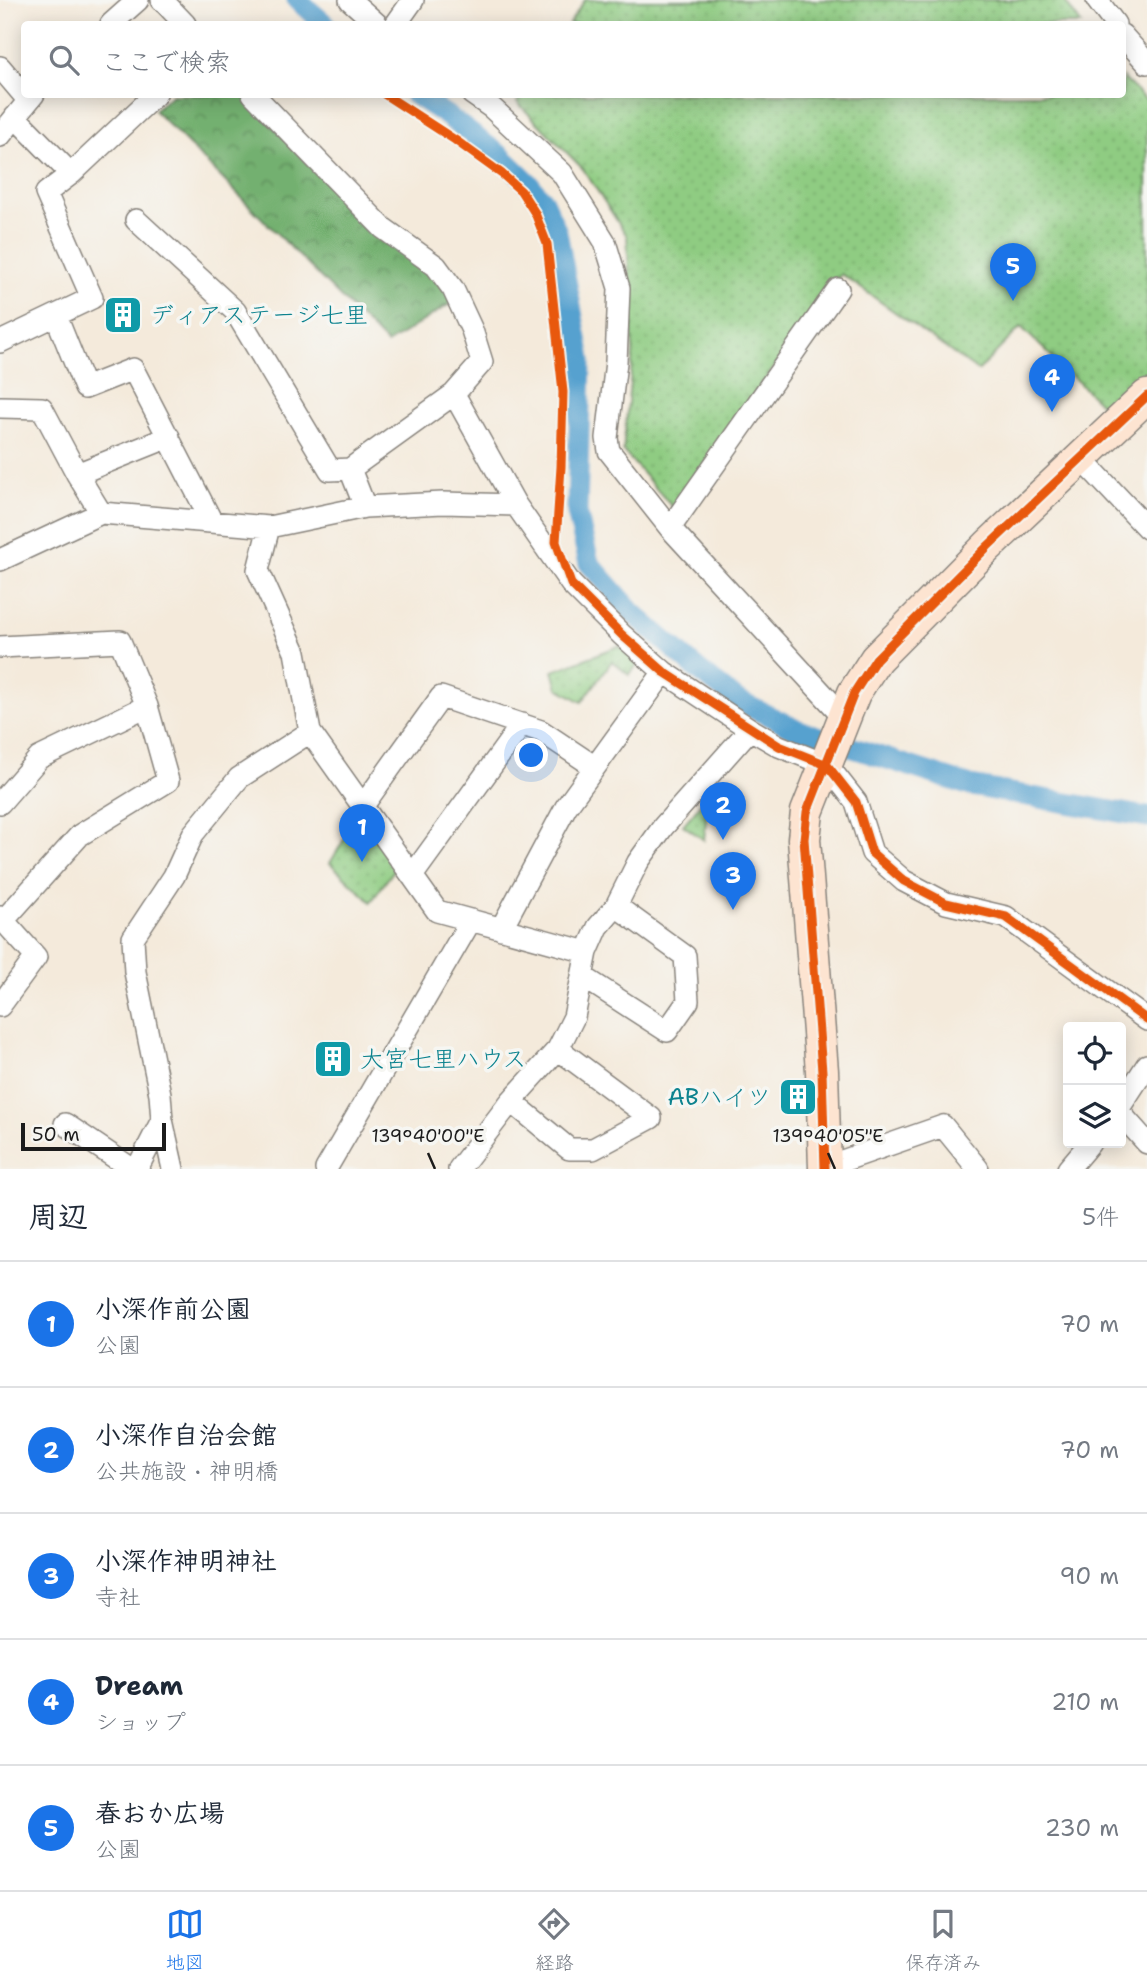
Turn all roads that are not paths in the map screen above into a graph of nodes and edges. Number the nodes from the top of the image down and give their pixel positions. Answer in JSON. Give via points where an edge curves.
{"nodes":[{"id":1,"x":138,"y":0,"type":"edge"},
{"id":2,"x":162,"y":0,"type":"edge"},
{"id":3,"x":350,"y":0,"type":"edge"},
{"id":4,"x":413,"y":0,"type":"edge"},
{"id":5,"x":1097,"y":0,"type":"edge"},
{"id":6,"x":114,"y":21,"type":"edge"},
{"id":7,"x":182,"y":21,"type":"edge"},
{"id":8,"x":374,"y":21,"type":"edge"},
{"id":9,"x":398,"y":21,"type":"edge"},
{"id":10,"x":1113,"y":21,"type":"edge"},
{"id":11,"x":1126,"y":39,"type":"edge"},
{"id":12,"x":1147,"y":63,"type":"edge"},
{"id":13,"x":0,"y":67,"type":"edge"},
{"id":14,"x":21,"y":97,"type":"edge"},
{"id":15,"x":152,"y":98,"type":"edge"},
{"id":16,"x":257,"y":98,"type":"edge"},
{"id":17,"x":478,"y":98,"type":"edge"},
{"id":18,"x":26,"y":104,"type":"edge"},
{"id":19,"x":0,"y":136,"type":"edge"},
{"id":20,"x":71,"y":174,"type":"junction"},
{"id":21,"x":136,"y":220,"type":"dead end"},
{"id":22,"x":838,"y":289,"type":"dead end"},
{"id":23,"x":56,"y":316,"type":"junction"},
{"id":24,"x":0,"y":342,"type":"edge"},
{"id":25,"x":454,"y":394,"type":"junction"},
{"id":26,"x":1147,"y":396,"type":"edge"},
{"id":27,"x":0,"y":407,"type":"edge"},
{"id":28,"x":170,"y":437,"type":"junction"},
{"id":29,"x":1081,"y":458,"type":"junction"},
{"id":30,"x":350,"y":469,"type":"junction"},
{"id":31,"x":77,"y":474,"type":"junction"},
{"id":32,"x":516,"y":505,"type":"junction"},
{"id":33,"x":365,"y":507,"type":"junction"},
{"id":34,"x":101,"y":513,"type":"junction"},
{"id":35,"x":212,"y":522,"type":"junction"},
{"id":36,"x":269,"y":527,"type":"junction"},
{"id":37,"x":670,"y":528,"type":"junction"},
{"id":38,"x":1147,"y":528,"type":"edge"},
{"id":39,"x":0,"y":560,"type":"edge"},
{"id":40,"x":0,"y":647,"type":"edge"},
{"id":41,"x":664,"y":672,"type":"junction"},
{"id":42,"x":147,"y":706,"type":"junction"},
{"id":43,"x":842,"y":721,"type":"junction"},
{"id":44,"x":522,"y":724,"type":"junction"},
{"id":45,"x":750,"y":729,"type":"junction"},
{"id":46,"x":310,"y":732,"type":"junction"},
{"id":47,"x":828,"y":762,"type":"junction"},
{"id":48,"x":595,"y":767,"type":"junction"},
{"id":49,"x":0,"y":803,"type":"edge"},
{"id":50,"x":362,"y":807,"type":"junction"},
{"id":51,"x":412,"y":876,"type":"junction"},
{"id":52,"x":616,"y":905,"type":"junction"},
{"id":53,"x":2,"y":919,"type":"edge"},
{"id":54,"x":471,"y":920,"type":"junction"},
{"id":55,"x":501,"y":929,"type":"junction"},
{"id":56,"x":587,"y":952,"type":"junction"},
{"id":57,"x":582,"y":976,"type":"junction"},
{"id":58,"x":0,"y":1006,"type":"edge"},
{"id":59,"x":1147,"y":1020,"type":"edge"},
{"id":60,"x":558,"y":1049,"type":"junction"},
{"id":61,"x":1147,"y":1065,"type":"edge"},
{"id":62,"x":1126,"y":1097,"type":"edge"},
{"id":63,"x":511,"y":1101,"type":"junction"},
{"id":64,"x":162,"y":1120,"type":"junction"},
{"id":65,"x":1126,"y":1120,"type":"edge"},
{"id":66,"x":65,"y":1124,"type":"dead end"},
{"id":67,"x":1147,"y":1143,"type":"edge"},
{"id":68,"x":1086,"y":1148,"type":"edge"},
{"id":69,"x":825,"y":1168,"type":"edge"},
{"id":70,"x":135,"y":1169,"type":"edge"},
{"id":71,"x":173,"y":1169,"type":"edge"},
{"id":72,"x":326,"y":1169,"type":"edge"},
{"id":73,"x":459,"y":1169,"type":"edge"},
{"id":74,"x":978,"y":1169,"type":"edge"},
{"id":75,"x":1068,"y":1169,"type":"edge"}],
"edges":[{"from":1,"to":6,"type":"street"},
{"from":2,"to":7,"type":"street"},
{"from":3,"to":8,"type":"street"},
{"from":4,"to":9,"type":"street"},
{"from":5,"to":10,"type":"street"},
{"from":11,"to":12,"type":"street"},
{"from":13,"to":14,"type":"street"},
{"from":15,"to":20,"type":"street"},
{"from":16,"to":25,"type":"street","via":[[383,228],[436,266],[453,289],[482,362]]},
{"from":17,"to":37,"type":"street","via":[[562,173],[605,242],[619,288],[609,451]]},
{"from":18,"to":19,"type":"street"},
{"from":18,"to":20,"type":"street"},
{"from":20,"to":23,"type":"street","via":[[46,193],[92,298]]},
{"from":21,"to":30,"type":"street","via":[[235,311],[330,470]]},
{"from":22,"to":37,"type":"street"},
{"from":23,"to":24,"type":"street"},
{"from":23,"to":28,"type":"street","via":[[85,388],[133,369]]},
{"from":25,"to":30,"type":"street"},
{"from":25,"to":32,"type":"street"},
{"from":26,"to":29,"type":"street"},
{"from":27,"to":31,"type":"street","via":[[42,408]]},
{"from":28,"to":31,"type":"street"},
{"from":28,"to":35,"type":"street"},
{"from":29,"to":38,"type":"street"},
{"from":29,"to":43,"type":"street","via":[[876,659]]},
{"from":30,"to":33,"type":"street"},
{"from":31,"to":34,"type":"street"},
{"from":32,"to":33,"type":"street"},
{"from":32,"to":41,"type":"street","via":[[571,584]]},
{"from":33,"to":36,"type":"street"},
{"from":34,"to":35,"type":"street"},
{"from":34,"to":39,"type":"street"},
{"from":35,"to":36,"type":"street"},
{"from":36,"to":46,"type":"street","via":[[258,570],[295,652]]},
{"from":37,"to":43,"type":"street"},
{"from":40,"to":42,"type":"street","via":[[120,641]]},
{"from":41,"to":45,"type":"street"},
{"from":41,"to":48,"type":"street"},
{"from":42,"to":49,"type":"street","via":[[39,758]]},
{"from":42,"to":53,"type":"street","via":[[168,781],[80,835]]},
{"from":43,"to":47,"type":"street"},
{"from":44,"to":48,"type":"street","via":[[541,731]]},
{"from":44,"to":50,"type":"street","via":[[441,696]]},
{"from":44,"to":51,"type":"street"},
{"from":45,"to":47,"type":"street","via":[[779,746]]},
{"from":45,"to":52,"type":"street","via":[[663,827]]},
{"from":46,"to":50,"type":"street"},
{"from":46,"to":64,"type":"street","via":[[239,778],[193,834],[174,876],[133,938]]},
{"from":47,"to":59,"type":"street","via":[[856,802],[872,853],[904,881],[946,902],[1006,917]]},
{"from":47,"to":69,"type":"street","via":[[807,813],[804,839]]},
{"from":48,"to":55,"type":"street","via":[[566,807]]},
{"from":50,"to":51,"type":"street"},
{"from":51,"to":54,"type":"street","via":[[437,911]]},
{"from":52,"to":56,"type":"street"},
{"from":52,"to":57,"type":"street","via":[[685,956],[688,1001],[667,1031]]},
{"from":53,"to":58,"type":"street","via":[[36,957]]},
{"from":54,"to":55,"type":"street"},
{"from":54,"to":72,"type":"street"},
{"from":55,"to":56,"type":"street"},
{"from":56,"to":57,"type":"street"},
{"from":57,"to":60,"type":"street","via":[[573,1017]]},
{"from":60,"to":63,"type":"street"},
{"from":60,"to":63,"type":"street","via":[[651,1118],[593,1149],[569,1150]]},
{"from":61,"to":62,"type":"street"},
{"from":63,"to":73,"type":"street"},
{"from":64,"to":70,"type":"street"},
{"from":64,"to":71,"type":"street"},
{"from":65,"to":67,"type":"street"},
{"from":66,"to":70,"type":"street"},
{"from":68,"to":75,"type":"street"},
{"from":69,"to":74,"type":"street","via":[[943,1126]]}]}
